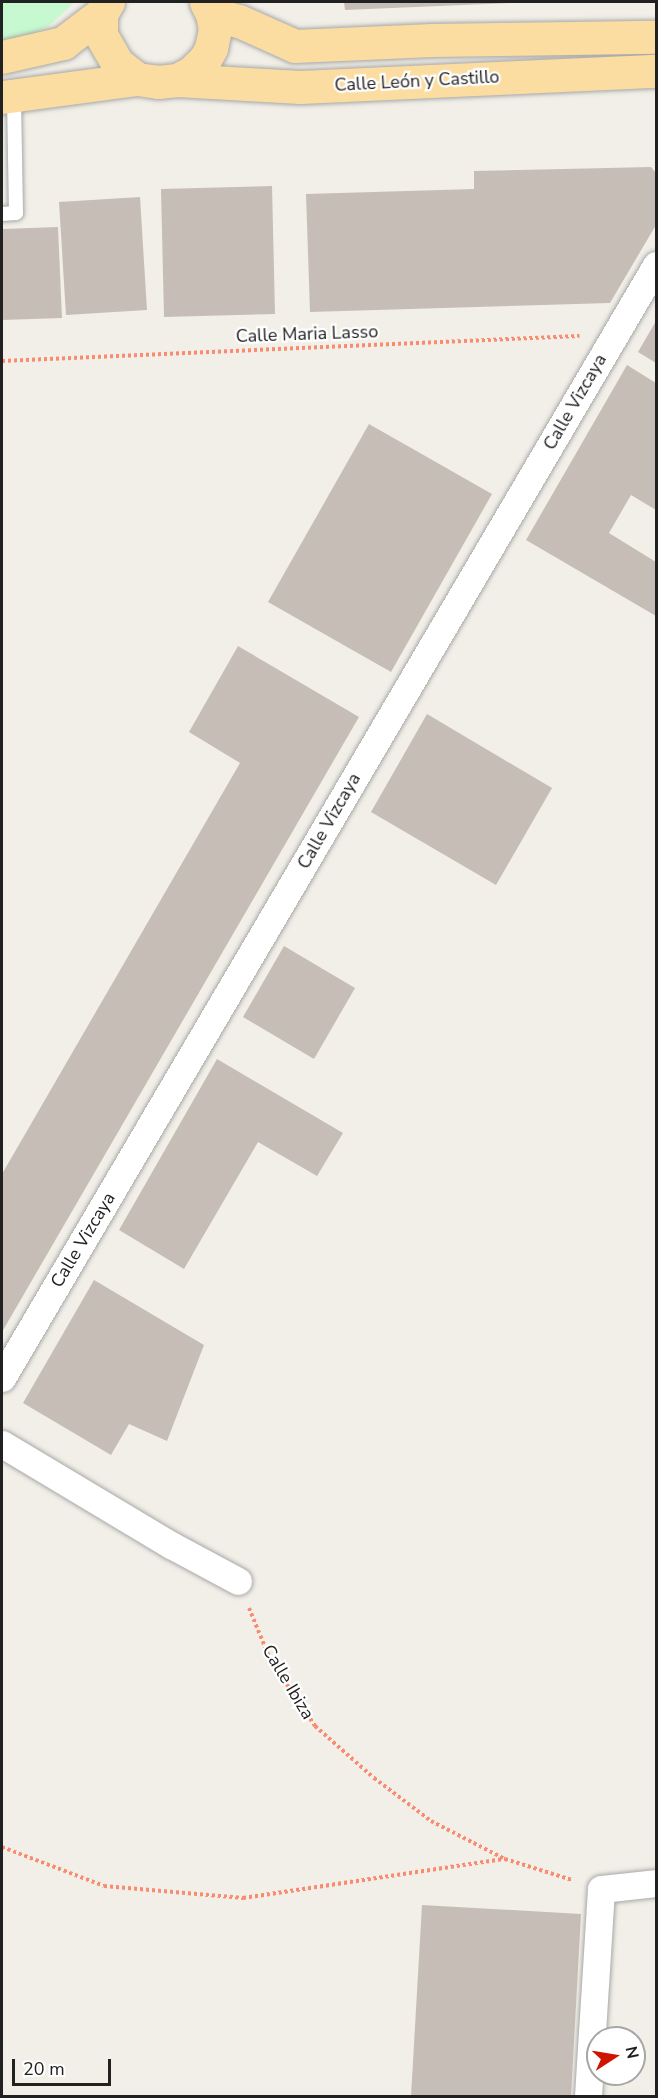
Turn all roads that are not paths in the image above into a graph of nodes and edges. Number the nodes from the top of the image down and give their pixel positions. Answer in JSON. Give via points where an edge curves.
{"nodes":[{"id":1,"x":104,"y":8,"type":"edge"},
{"id":2,"x":209,"y":8,"type":"edge"},
{"id":3,"x":657,"y":37,"type":"edge"},
{"id":4,"x":2,"y":57,"type":"edge"},
{"id":5,"x":657,"y":71,"type":"edge"},
{"id":6,"x":137,"y":79,"type":"junction"},
{"id":7,"x":177,"y":80,"type":"junction"},
{"id":8,"x":8,"y":97,"type":"edge"},
{"id":9,"x":2,"y":214,"type":"edge"},
{"id":10,"x":657,"y":265,"type":"edge"},
{"id":11,"x":2,"y":1378,"type":"edge"},
{"id":12,"x":2,"y":1444,"type":"edge"},
{"id":13,"x":238,"y":1581,"type":"road end"},
{"id":14,"x":657,"y":1883,"type":"edge"},
{"id":15,"x":588,"y":2097,"type":"edge"}],
"edges":[{"from":1,"to":4,"type":"main road","via":[[63,43]]},
{"from":1,"to":6,"type":"main road","via":[[101,35],[118,64]]},
{"from":2,"to":3,"type":"main road","name":"Calle León y Castillo","via":[[295,46]]},
{"from":2,"to":7,"type":"main road","via":[[214,29],[211,48],[191,73]]},
{"from":5,"to":7,"type":"main road","name":"Calle León y Castillo","via":[[300,87]]},
{"from":6,"to":7,"type":"main road","name":"Calle León y Castillo"},
{"from":6,"to":8,"type":"main road"},
{"from":8,"to":9,"type":"lane","via":[[16,213]]},
{"from":10,"to":11,"type":"street","name":"Calle Vizcaya"},
{"from":12,"to":13,"type":"street"},
{"from":14,"to":15,"type":"street","via":[[601,1889]]}]}
